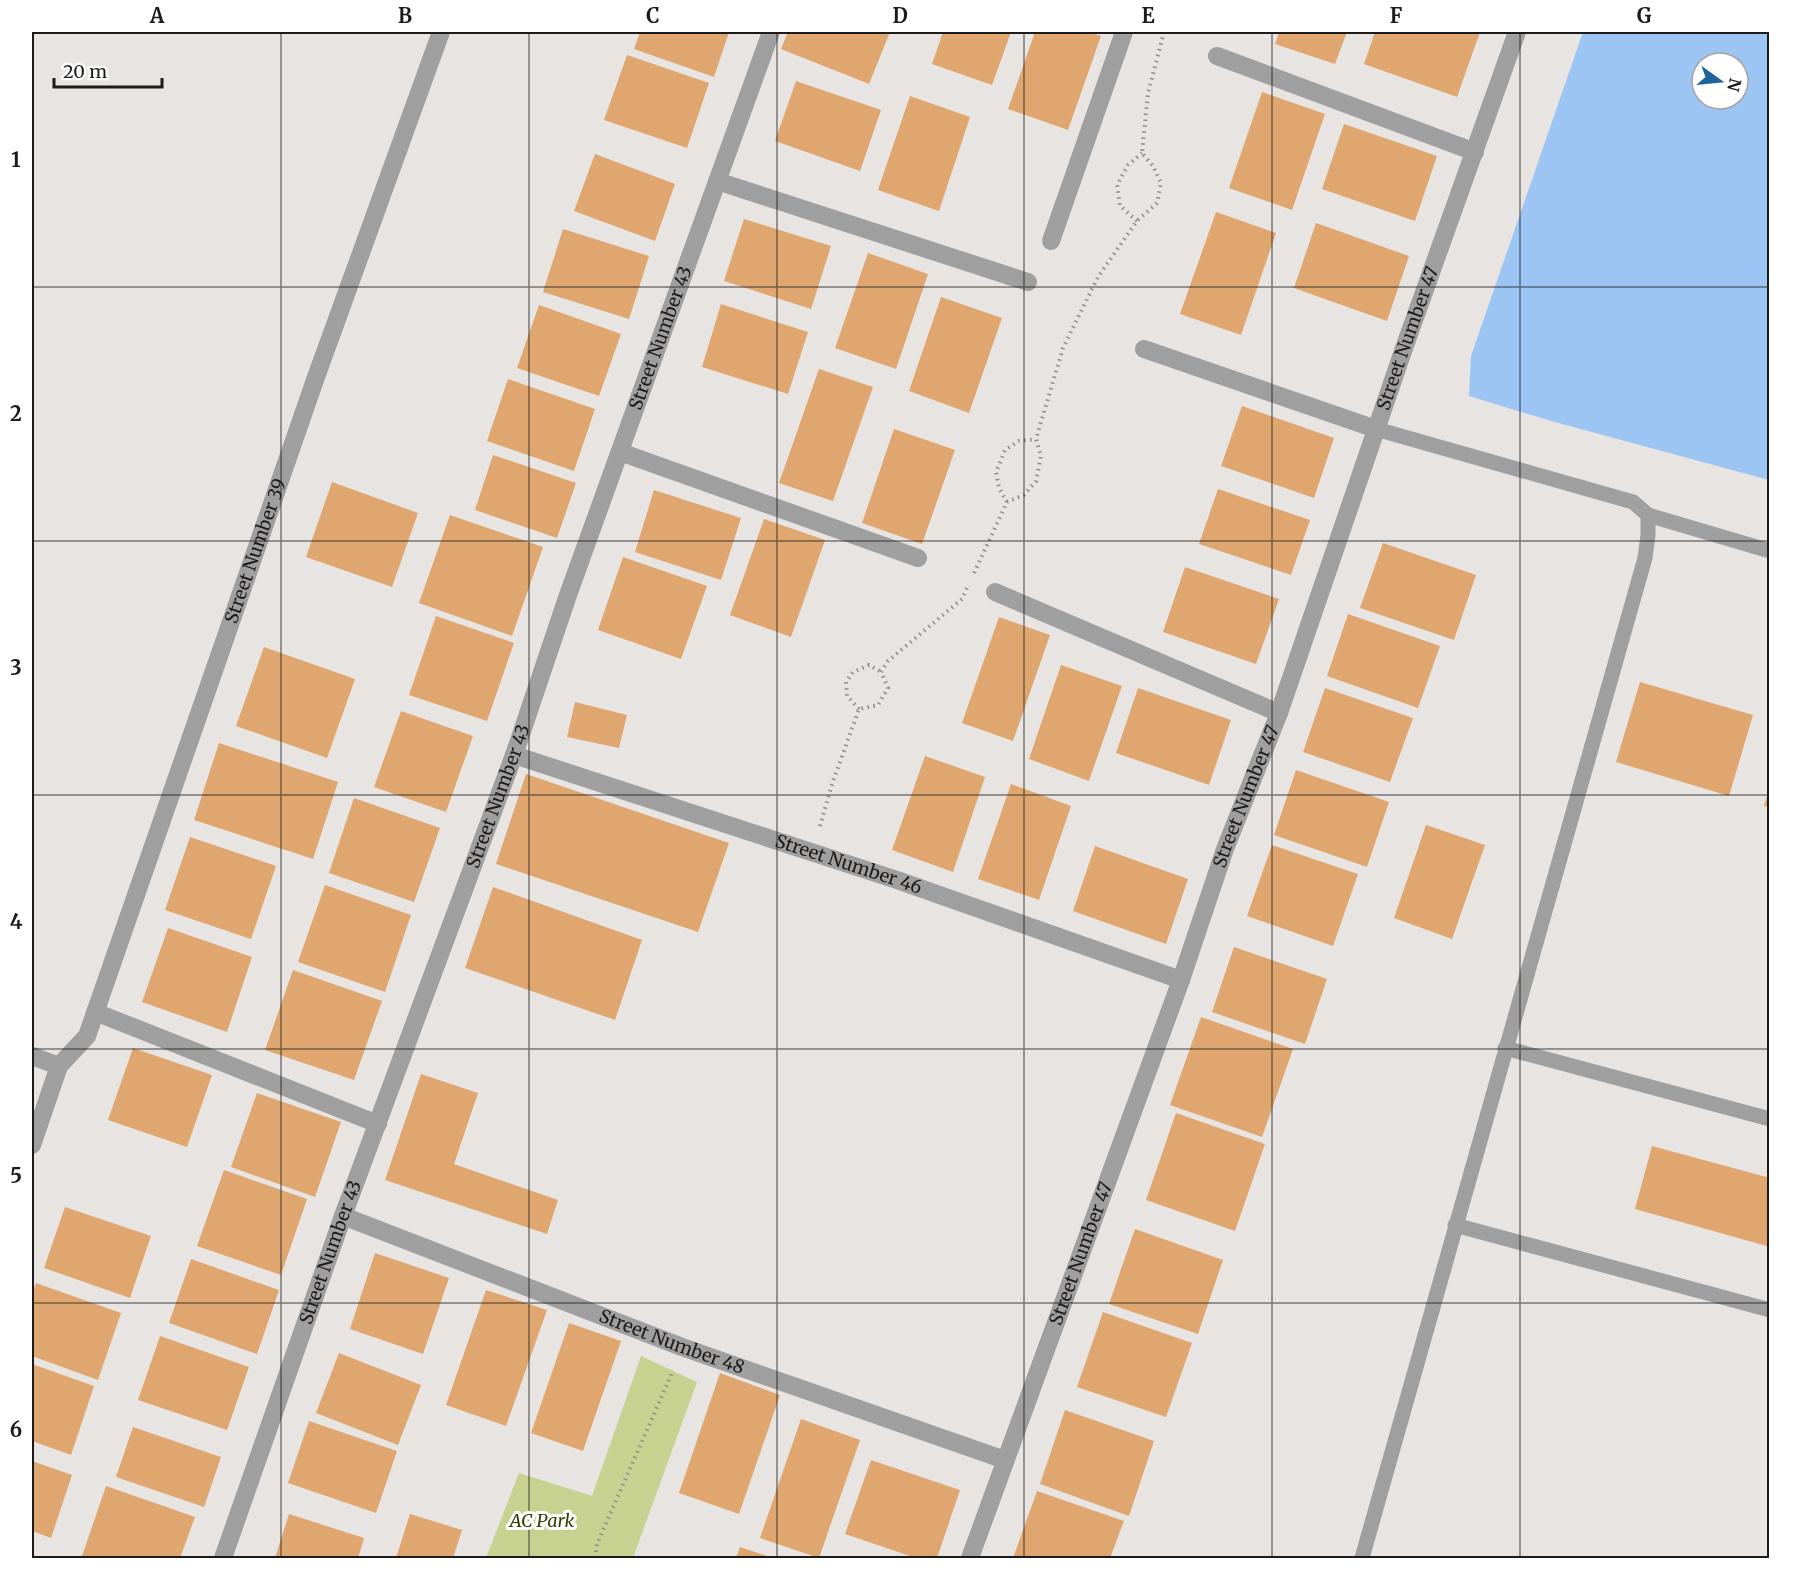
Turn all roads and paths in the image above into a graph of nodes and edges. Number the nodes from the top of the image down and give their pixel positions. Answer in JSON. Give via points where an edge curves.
{"nodes":[{"id":1,"x":441,"y":32,"type":"edge"},
{"id":2,"x":771,"y":32,"type":"edge"},
{"id":3,"x":1124,"y":32,"type":"edge"},
{"id":4,"x":1164,"y":32,"type":"edge"},
{"id":5,"x":1517,"y":32,"type":"edge"},
{"id":6,"x":1217,"y":56,"type":"dead end"},
{"id":7,"x":1475,"y":152,"type":"junction"},
{"id":8,"x":1142,"y":153,"type":"junction"},
{"id":9,"x":717,"y":182,"type":"junction"},
{"id":10,"x":1137,"y":221,"type":"junction"},
{"id":11,"x":1051,"y":241,"type":"dead end"},
{"id":12,"x":1028,"y":282,"type":"dead end"},
{"id":13,"x":1144,"y":349,"type":"dead end"},
{"id":14,"x":1376,"y":429,"type":"junction"},
{"id":15,"x":1036,"y":438,"type":"junction"},
{"id":16,"x":620,"y":452,"type":"junction"},
{"id":17,"x":1007,"y":502,"type":"junction"},
{"id":18,"x":1648,"y":515,"type":"junction"},
{"id":19,"x":1770,"y":551,"type":"edge"},
{"id":20,"x":918,"y":558,"type":"dead end"},
{"id":21,"x":995,"y":592,"type":"dead end"},
{"id":22,"x":881,"y":672,"type":"junction"},
{"id":23,"x":859,"y":709,"type":"junction"},
{"id":24,"x":1279,"y":712,"type":"junction"},
{"id":25,"x":514,"y":755,"type":"junction"},
{"id":26,"x":812,"y":852,"type":"junction"},
{"id":27,"x":1181,"y":980,"type":"junction"},
{"id":28,"x":95,"y":1012,"type":"junction"},
{"id":29,"x":1505,"y":1048,"type":"junction"},
{"id":30,"x":32,"y":1056,"type":"edge"},
{"id":31,"x":59,"y":1066,"type":"junction"},
{"id":32,"x":1770,"y":1119,"type":"edge"},
{"id":33,"x":378,"y":1124,"type":"junction"},
{"id":34,"x":32,"y":1145,"type":"edge"},
{"id":35,"x":343,"y":1216,"type":"junction"},
{"id":36,"x":1455,"y":1226,"type":"junction"},
{"id":37,"x":1770,"y":1310,"type":"edge"},
{"id":38,"x":682,"y":1347,"type":"junction"},
{"id":39,"x":1005,"y":1460,"type":"junction"},
{"id":40,"x":222,"y":1558,"type":"edge"},
{"id":41,"x":595,"y":1558,"type":"edge"},
{"id":42,"x":970,"y":1558,"type":"edge"},
{"id":43,"x":1362,"y":1558,"type":"edge"}],
"edges":[{"from":1,"to":28,"type":"street","name":"Street Number 39"},
{"from":2,"to":9,"type":"street","name":"Street Number 43"},
{"from":3,"to":11,"type":"street"},
{"from":4,"to":8,"type":"path","via":[[1148,93]]},
{"from":5,"to":7,"type":"street","name":"Street Number 47"},
{"from":6,"to":7,"type":"street"},
{"from":7,"to":14,"type":"street","name":"Street Number 47"},
{"from":8,"to":10,"type":"path","via":[[1161,183],[1157,203]]},
{"from":8,"to":10,"type":"path","via":[[1128,165],[1117,185],[1120,207]]},
{"from":9,"to":12,"type":"street"},
{"from":9,"to":16,"type":"street","name":"Street Number 43"},
{"from":10,"to":15,"type":"path","via":[[1098,277],[1063,348]]},
{"from":13,"to":14,"type":"street"},
{"from":14,"to":18,"type":"lane","via":[[1633,502]]},
{"from":14,"to":24,"type":"street","name":"Street Number 47"},
{"from":15,"to":17,"type":"path","via":[[1041,456],[1036,481],[1024,495]]},
{"from":15,"to":17,"type":"path","via":[[1018,441],[1005,450],[996,472]]},
{"from":16,"to":20,"type":"street"},
{"from":16,"to":25,"type":"street","name":"Street Number 43"},
{"from":17,"to":22,"type":"path","via":[[962,599],[888,661]]},
{"from":18,"to":19,"type":"lane"},
{"from":18,"to":29,"type":"lane","via":[[1645,558]]},
{"from":21,"to":24,"type":"street"},
{"from":22,"to":23,"type":"path","via":[[888,688],[878,705]]},
{"from":22,"to":23,"type":"path","via":[[868,665],[853,672],[846,682],[847,696]]},
{"from":23,"to":26,"type":"path"},
{"from":24,"to":27,"type":"street","name":"Street Number 47"},
{"from":25,"to":26,"type":"street","name":"Street Number 46"},
{"from":25,"to":33,"type":"street","name":"Street Number 43"},
{"from":26,"to":27,"type":"street","name":"Street Number 46"},
{"from":27,"to":39,"type":"street","name":"Street Number 47"},
{"from":28,"to":31,"type":"street","name":"Street Number 39","via":[[87,1036]]},
{"from":28,"to":33,"type":"street"},
{"from":29,"to":32,"type":"lane"},
{"from":29,"to":36,"type":"lane"},
{"from":30,"to":31,"type":"street"},
{"from":31,"to":34,"type":"street"},
{"from":33,"to":35,"type":"street","name":"Street Number 43"},
{"from":35,"to":38,"type":"street","name":"Street Number 48"},
{"from":35,"to":40,"type":"street","name":"Street Number 43"},
{"from":36,"to":37,"type":"lane"},
{"from":36,"to":43,"type":"lane"},
{"from":38,"to":39,"type":"street","name":"Street Number 48"},
{"from":38,"to":41,"type":"path","via":[[597,1544]]},
{"from":39,"to":42,"type":"street","name":"Street Number 47"}]}
